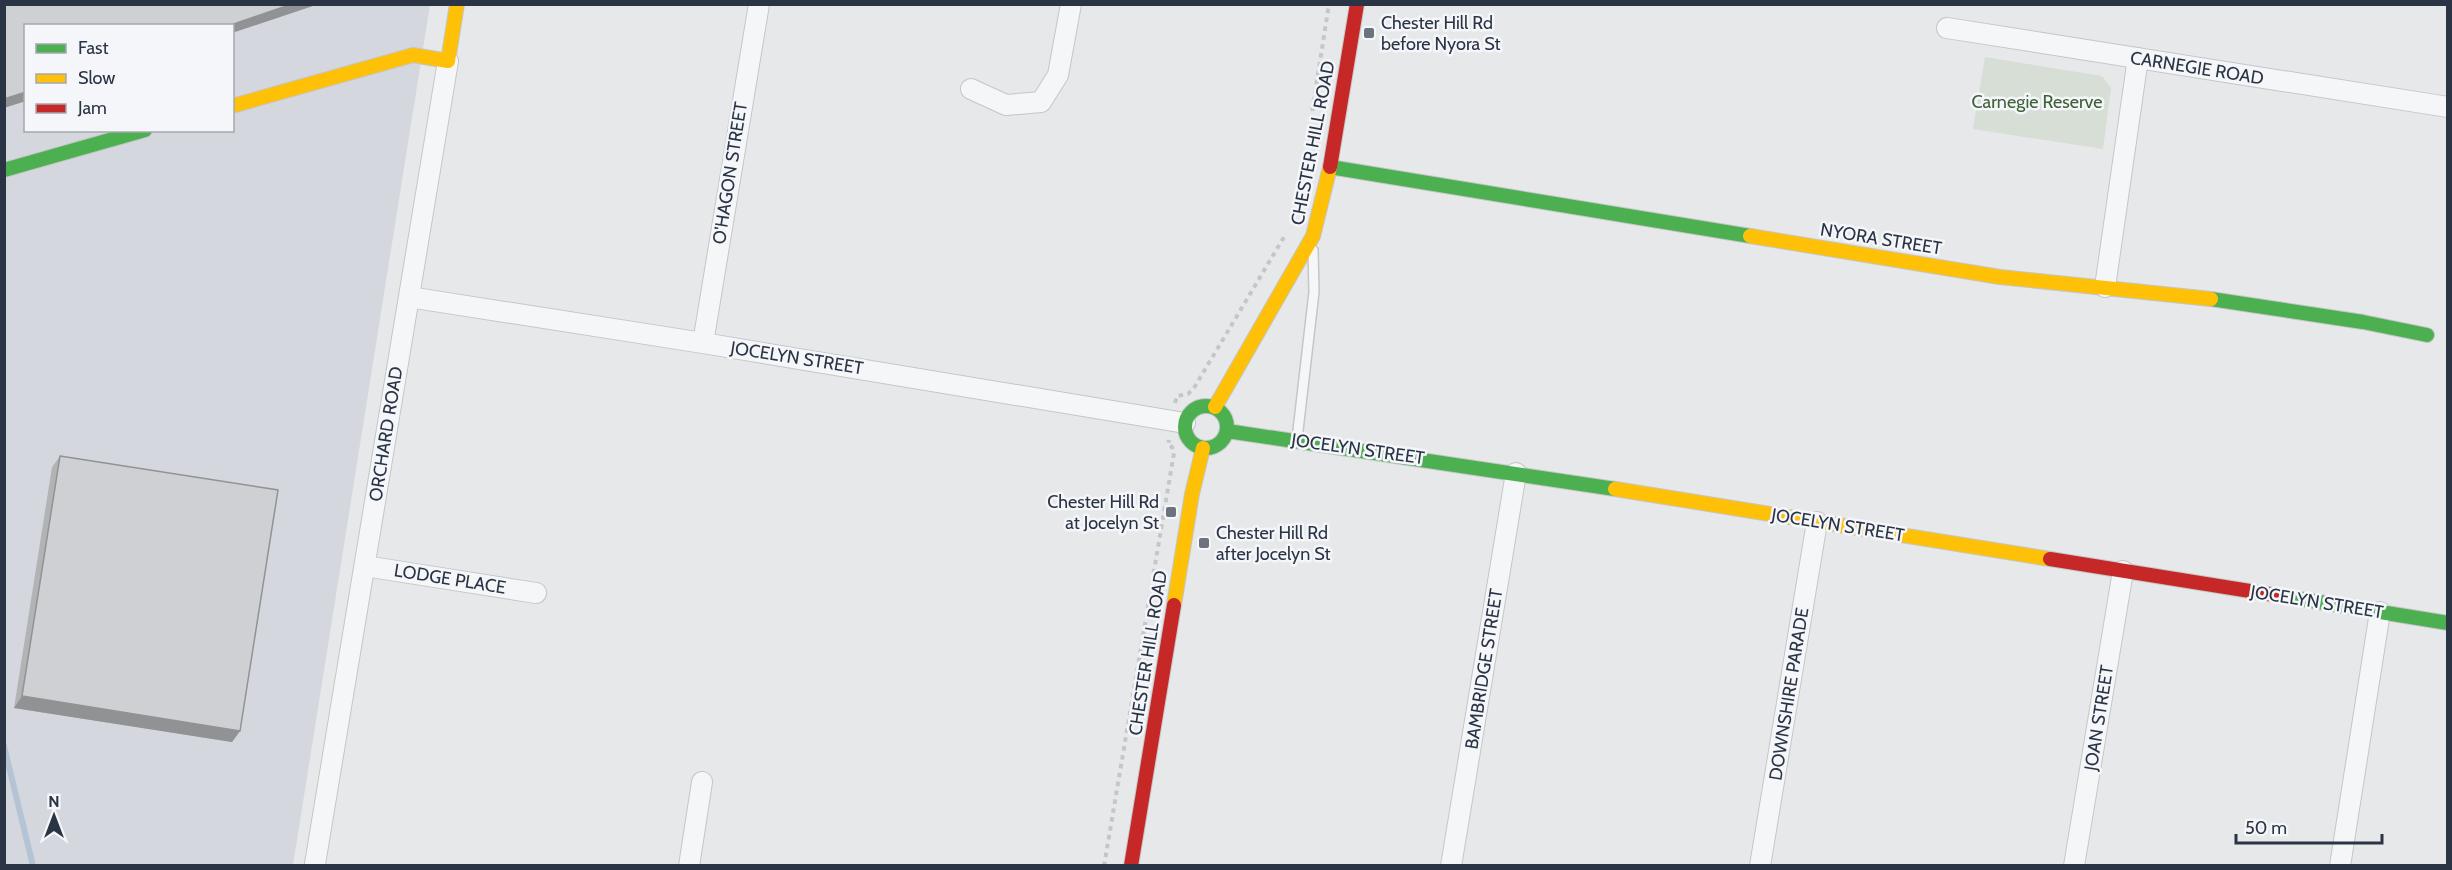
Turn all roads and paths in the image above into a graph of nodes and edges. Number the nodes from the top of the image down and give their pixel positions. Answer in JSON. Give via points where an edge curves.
{"nodes":[{"id":1,"x":457,"y":4,"type":"edge"},
{"id":2,"x":759,"y":4,"type":"edge"},
{"id":3,"x":1071,"y":4,"type":"edge"},
{"id":4,"x":1329,"y":4,"type":"edge"},
{"id":5,"x":1357,"y":4,"type":"edge"},
{"id":6,"x":1947,"y":28,"type":"dead end"},
{"id":7,"x":2138,"y":58,"type":"junction"},
{"id":8,"x":448,"y":61,"type":"junction"},
{"id":9,"x":971,"y":89,"type":"dead end"},
{"id":10,"x":234,"y":105,"type":"edge"},
{"id":11,"x":2448,"y":107,"type":"edge"},
{"id":12,"x":138,"y":132,"type":"edge"},
{"id":13,"x":1330,"y":167,"type":"junction"},
{"id":14,"x":4,"y":170,"type":"edge"},
{"id":15,"x":1300,"y":188,"type":"dead end"},
{"id":16,"x":1287,"y":231,"type":"dead end"},
{"id":17,"x":1313,"y":236,"type":"junction"},
{"id":18,"x":2105,"y":286,"type":"junction"},
{"id":19,"x":409,"y":297,"type":"junction"},
{"id":20,"x":2427,"y":335,"type":"dead end"},
{"id":21,"x":703,"y":343,"type":"junction"},
{"id":22,"x":1176,"y":396,"type":"dead end"},
{"id":23,"x":1215,"y":407,"type":"junction"},
{"id":24,"x":1185,"y":423,"type":"junction"},
{"id":25,"x":1227,"y":431,"type":"junction"},
{"id":26,"x":1296,"y":440,"type":"junction"},
{"id":27,"x":1168,"y":444,"type":"dead end"},
{"id":28,"x":1203,"y":448,"type":"junction"},
{"id":29,"x":1516,"y":473,"type":"junction"},
{"id":30,"x":1817,"y":522,"type":"junction"},
{"id":31,"x":365,"y":566,"type":"junction"},
{"id":32,"x":2123,"y":571,"type":"junction"},
{"id":33,"x":536,"y":593,"type":"dead end"},
{"id":34,"x":2380,"y":612,"type":"junction"},
{"id":35,"x":2448,"y":623,"type":"edge"},
{"id":36,"x":702,"y":782,"type":"dead end"},
{"id":37,"x":315,"y":864,"type":"dead end"},
{"id":38,"x":689,"y":866,"type":"edge"},
{"id":39,"x":1104,"y":866,"type":"edge"},
{"id":40,"x":1131,"y":866,"type":"edge"},
{"id":41,"x":1451,"y":866,"type":"edge"},
{"id":42,"x":1760,"y":866,"type":"edge"},
{"id":43,"x":2074,"y":866,"type":"edge"},
{"id":44,"x":2340,"y":866,"type":"edge"}],
"edges":[{"from":1,"to":8,"type":"street","name":"ORCHARD ROAD"},
{"from":2,"to":21,"type":"street","name":"O'HAGON STREET"},
{"from":3,"to":9,"type":"street","via":[[1058,75],[1041,102],[1006,105]]},
{"from":4,"to":15,"type":"path"},
{"from":5,"to":13,"type":"street","name":"CHESTER HILL ROAD"},
{"from":6,"to":7,"type":"street","name":"CARNEGIE ROAD"},
{"from":7,"to":11,"type":"street","name":"CARNEGIE ROAD"},
{"from":7,"to":18,"type":"street"},
{"from":8,"to":10,"type":"street","via":[[413,55]]},
{"from":8,"to":19,"type":"street","name":"ORCHARD ROAD"},
{"from":12,"to":14,"type":"street"},
{"from":13,"to":17,"type":"street","name":"CHESTER HILL ROAD"},
{"from":13,"to":18,"type":"street","name":"NYORA STREET","via":[[2000,277]]},
{"from":16,"to":22,"type":"path","via":[[1194,388],[1188,394]]},
{"from":17,"to":23,"type":"street","name":"CHESTER HILL ROAD"},
{"from":17,"to":26,"type":"lane","via":[[1314,292]]},
{"from":18,"to":20,"type":"street","name":"NYORA STREET","via":[[2236,302]]},
{"from":19,"to":21,"type":"street","name":"JOCELYN STREET"},
{"from":19,"to":31,"type":"street","name":"ORCHARD ROAD"},
{"from":21,"to":24,"type":"street","name":"JOCELYN STREET"},
{"from":23,"to":24,"type":"street","via":[[1196,408]]},
{"from":23,"to":25,"type":"street","via":[[1225,417]]},
{"from":24,"to":28,"type":"street","via":[[1189,439]]},
{"from":25,"to":26,"type":"street","name":"JOCELYN STREET"},
{"from":25,"to":28,"type":"street","via":[[1217,446]]},
{"from":26,"to":29,"type":"street","name":"JOCELYN STREET"},
{"from":27,"to":39,"type":"path","via":[[1174,453]]},
{"from":28,"to":40,"type":"street","name":"CHESTER HILL ROAD","via":[[1192,494]]},
{"from":29,"to":30,"type":"street","name":"JOCELYN STREET"},
{"from":29,"to":41,"type":"street","name":"BAMBRIDGE STREET"},
{"from":30,"to":32,"type":"street","name":"JOCELYN STREET"},
{"from":30,"to":42,"type":"street","name":"DOWNSHIRE PARADE"},
{"from":31,"to":33,"type":"street","name":"LODGE PLACE"},
{"from":31,"to":37,"type":"street","name":"ORCHARD ROAD"},
{"from":32,"to":34,"type":"street","name":"JOCELYN STREET"},
{"from":32,"to":43,"type":"street","name":"JOAN STREET"},
{"from":34,"to":35,"type":"street","name":"JOCELYN STREET"},
{"from":34,"to":44,"type":"street"},
{"from":36,"to":38,"type":"street"}]}
